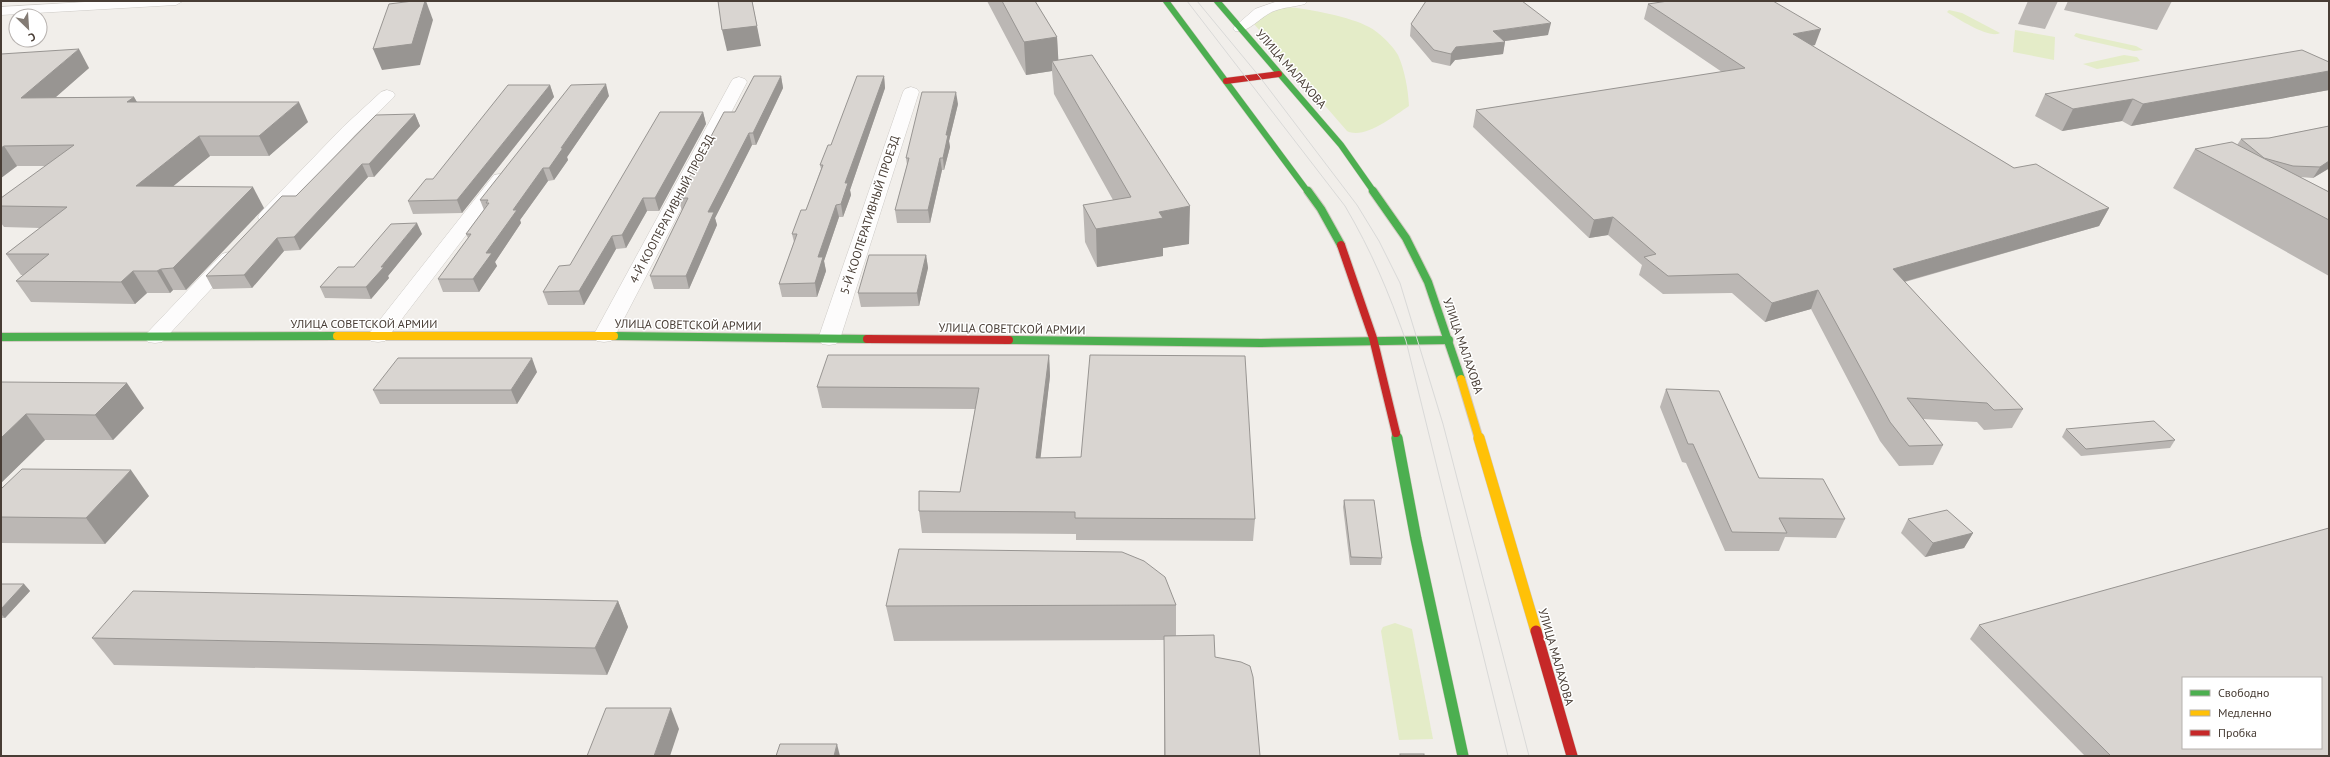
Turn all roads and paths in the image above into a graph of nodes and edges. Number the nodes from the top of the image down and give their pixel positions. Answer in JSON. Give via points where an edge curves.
{"nodes":[{"id":1,"x":176,"y":1,"type":"edge"},
{"id":2,"x":1166,"y":1,"type":"edge"},
{"id":3,"x":1218,"y":1,"type":"edge"},
{"id":4,"x":1249,"y":1,"type":"edge"},
{"id":5,"x":1294,"y":2,"type":"edge"},
{"id":6,"x":75,"y":4,"type":"edge"},
{"id":7,"x":1,"y":11,"type":"edge"},
{"id":8,"x":1240,"y":28,"type":"junction"},
{"id":9,"x":1279,"y":74,"type":"junction"},
{"id":10,"x":1226,"y":81,"type":"junction"},
{"id":11,"x":739,"y":82,"type":"dead end"},
{"id":12,"x":911,"y":92,"type":"dead end"},
{"id":13,"x":387,"y":95,"type":"dead end"},
{"id":14,"x":512,"y":164,"type":"edge"},
{"id":15,"x":257,"y":228,"type":"edge"},
{"id":16,"x":241,"y":246,"type":"edge"},
{"id":17,"x":378,"y":336,"type":"junction"},
{"id":18,"x":604,"y":336,"type":"junction"},
{"id":19,"x":1,"y":337,"type":"edge"},
{"id":20,"x":155,"y":337,"type":"junction"},
{"id":21,"x":829,"y":338,"type":"junction"},
{"id":22,"x":1449,"y":340,"type":"junction"},
{"id":23,"x":1375,"y":342,"type":"junction"},
{"id":24,"x":1464,"y":756,"type":"edge"},
{"id":25,"x":1572,"y":756,"type":"edge"}],
"edges":[{"from":1,"to":6,"type":"street"},
{"from":2,"to":10,"type":"main road"},
{"from":3,"to":8,"type":"main road","name":"УЛИЦА МАЛАХОВА"},
{"from":4,"to":5,"type":"street"},
{"from":5,"to":8,"type":"street","via":[[1258,12]]},
{"from":6,"to":7,"type":"street"},
{"from":8,"to":9,"type":"main road","name":"УЛИЦА МАЛАХОВА"},
{"from":9,"to":10,"type":"main road"},
{"from":9,"to":22,"type":"main road","name":"УЛИЦА МАЛАХОВА","via":[[1341,145],[1406,238],[1428,282]]},
{"from":10,"to":23,"type":"main road","via":[[1320,209],[1341,245],[1359,288]]},
{"from":11,"to":18,"type":"street","name":"4-Й КООПЕРАТИВНЫЙ ПРОЕЗД"},
{"from":12,"to":21,"type":"street","name":"5-Й КООПЕРАТИВНЫЙ ПРОЕЗД"},
{"from":13,"to":15,"type":"street","via":[[349,131]]},
{"from":14,"to":17,"type":"street"},
{"from":16,"to":20,"type":"street"},
{"from":17,"to":18,"type":"main road","name":"УЛИЦА СОВЕТСКОЙ АРМИИ"},
{"from":17,"to":20,"type":"main road","name":"УЛИЦА СОВЕТСКОЙ АРМИИ"},
{"from":18,"to":21,"type":"main road","name":"УЛИЦА СОВЕТСКОЙ АРМИИ"},
{"from":19,"to":20,"type":"main road","name":"УЛИЦА СОВЕТСКОЙ АРМИИ"},
{"from":21,"to":23,"type":"main road","name":"УЛИЦА СОВЕТСКОЙ АРМИИ"},
{"from":22,"to":23,"type":"main road","name":"УЛИЦА СОВЕТСКОЙ АРМИИ"},
{"from":22,"to":25,"type":"main road","name":"УЛИЦА МАЛАХОВА"},
{"from":23,"to":24,"type":"main road"}]}
